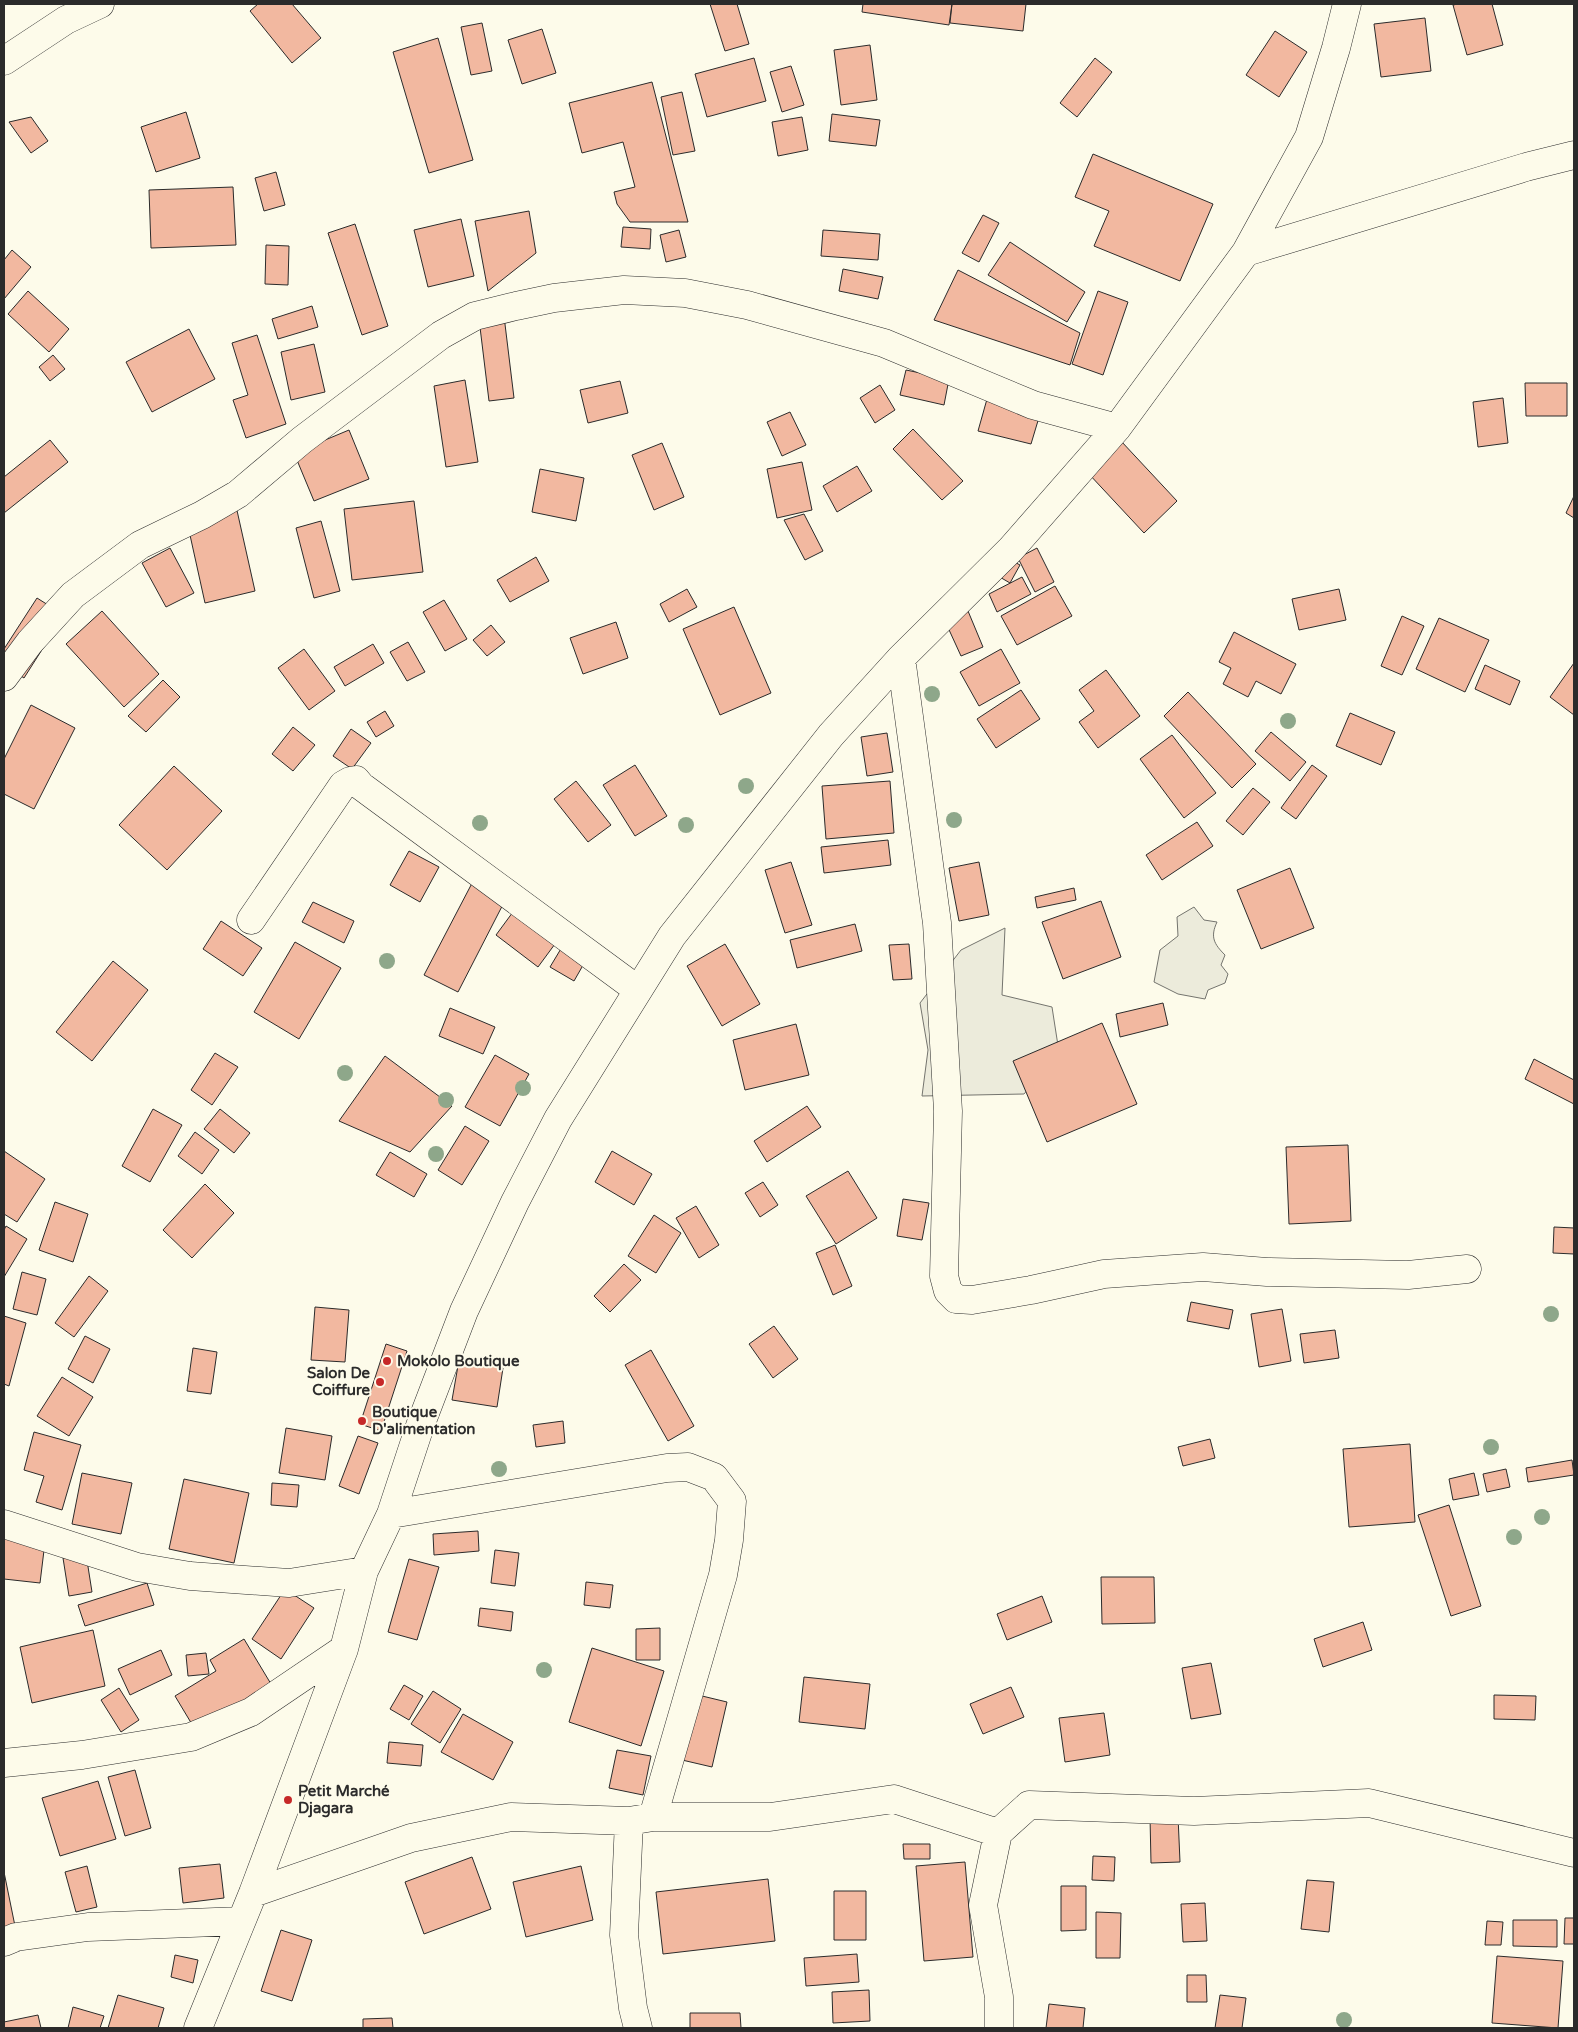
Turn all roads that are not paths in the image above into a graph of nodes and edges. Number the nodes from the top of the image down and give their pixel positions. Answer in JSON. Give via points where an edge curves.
{"nodes":[{"id":1,"x":100,"y":4,"type":"edge"},
{"id":2,"x":1347,"y":4,"type":"edge"},
{"id":3,"x":4,"y":61,"type":"edge"},
{"id":4,"x":1574,"y":155,"type":"edge"},
{"id":5,"x":1246,"y":252,"type":"junction"},
{"id":6,"x":1117,"y":428,"type":"junction"},
{"id":7,"x":901,"y":658,"type":"junction"},
{"id":8,"x":4,"y":677,"type":"edge"},
{"id":9,"x":251,"y":920,"type":"dead end"},
{"id":10,"x":638,"y":990,"type":"junction"},
{"id":11,"x":1467,"y":1269,"type":"dead end"},
{"id":12,"x":392,"y":1514,"type":"junction"},
{"id":13,"x":4,"y":1524,"type":"edge"},
{"id":14,"x":364,"y":1571,"type":"junction"},
{"id":15,"x":344,"y":1648,"type":"junction"},
{"id":16,"x":4,"y":1763,"type":"edge"},
{"id":17,"x":641,"y":1819,"type":"junction"},
{"id":18,"x":998,"y":1833,"type":"junction"},
{"id":19,"x":1574,"y":1853,"type":"edge"},
{"id":20,"x":253,"y":1893,"type":"junction"},
{"id":21,"x":241,"y":1921,"type":"junction"},
{"id":22,"x":4,"y":1942,"type":"edge"},
{"id":23,"x":198,"y":2028,"type":"edge"},
{"id":24,"x":638,"y":2028,"type":"edge"},
{"id":25,"x":1000,"y":2028,"type":"edge"}],
"edges":[{"from":1,"to":3,"type":"street","via":[[66,20]]},
{"from":2,"to":5,"type":"street","via":[[1309,137]]},
{"from":4,"to":5,"type":"street"},
{"from":5,"to":6,"type":"street"},
{"from":6,"to":7,"type":"street","via":[[1011,549]]},
{"from":6,"to":8,"type":"street","via":[[1033,405],[884,343],[747,305],[684,293],[624,290],[516,306],[475,316],[441,335],[302,440],[238,494],[202,516],[140,545],[73,595],[30,642]]},
{"from":7,"to":10,"type":"street","via":[[831,735],[672,936]]},
{"from":7,"to":11,"type":"street","via":[[937,923],[948,1111],[944,1276],[948,1291],[956,1298],[972,1300],[1104,1274],[1203,1267],[1267,1272],[1408,1275]]},
{"from":9,"to":10,"type":"street","via":[[343,785],[356,780]]},
{"from":10,"to":12,"type":"street","via":[[558,1119],[464,1311],[420,1426]]},
{"from":12,"to":14,"type":"street"},
{"from":12,"to":17,"type":"street","via":[[667,1468],[688,1467],[714,1477],[732,1501],[730,1540],[720,1584]]},
{"from":13,"to":14,"type":"street","via":[[138,1567],[190,1576],[289,1583]]},
{"from":14,"to":15,"type":"street"},
{"from":15,"to":16,"type":"street","via":[[251,1712],[191,1737],[82,1755]]},
{"from":15,"to":20,"type":"street"},
{"from":17,"to":18,"type":"street","via":[[770,1817],[894,1799]]},
{"from":17,"to":20,"type":"street","via":[[511,1817],[411,1838]]},
{"from":17,"to":24,"type":"street","via":[[624,1935]]},
{"from":18,"to":19,"type":"street","via":[[1030,1804],[1194,1811],[1369,1803]]},
{"from":18,"to":25,"type":"street","via":[[983,1905],[999,1998]]},
{"from":20,"to":21,"type":"street"},
{"from":21,"to":22,"type":"street","via":[[88,1928],[16,1937]]},
{"from":21,"to":23,"type":"street"}]}
